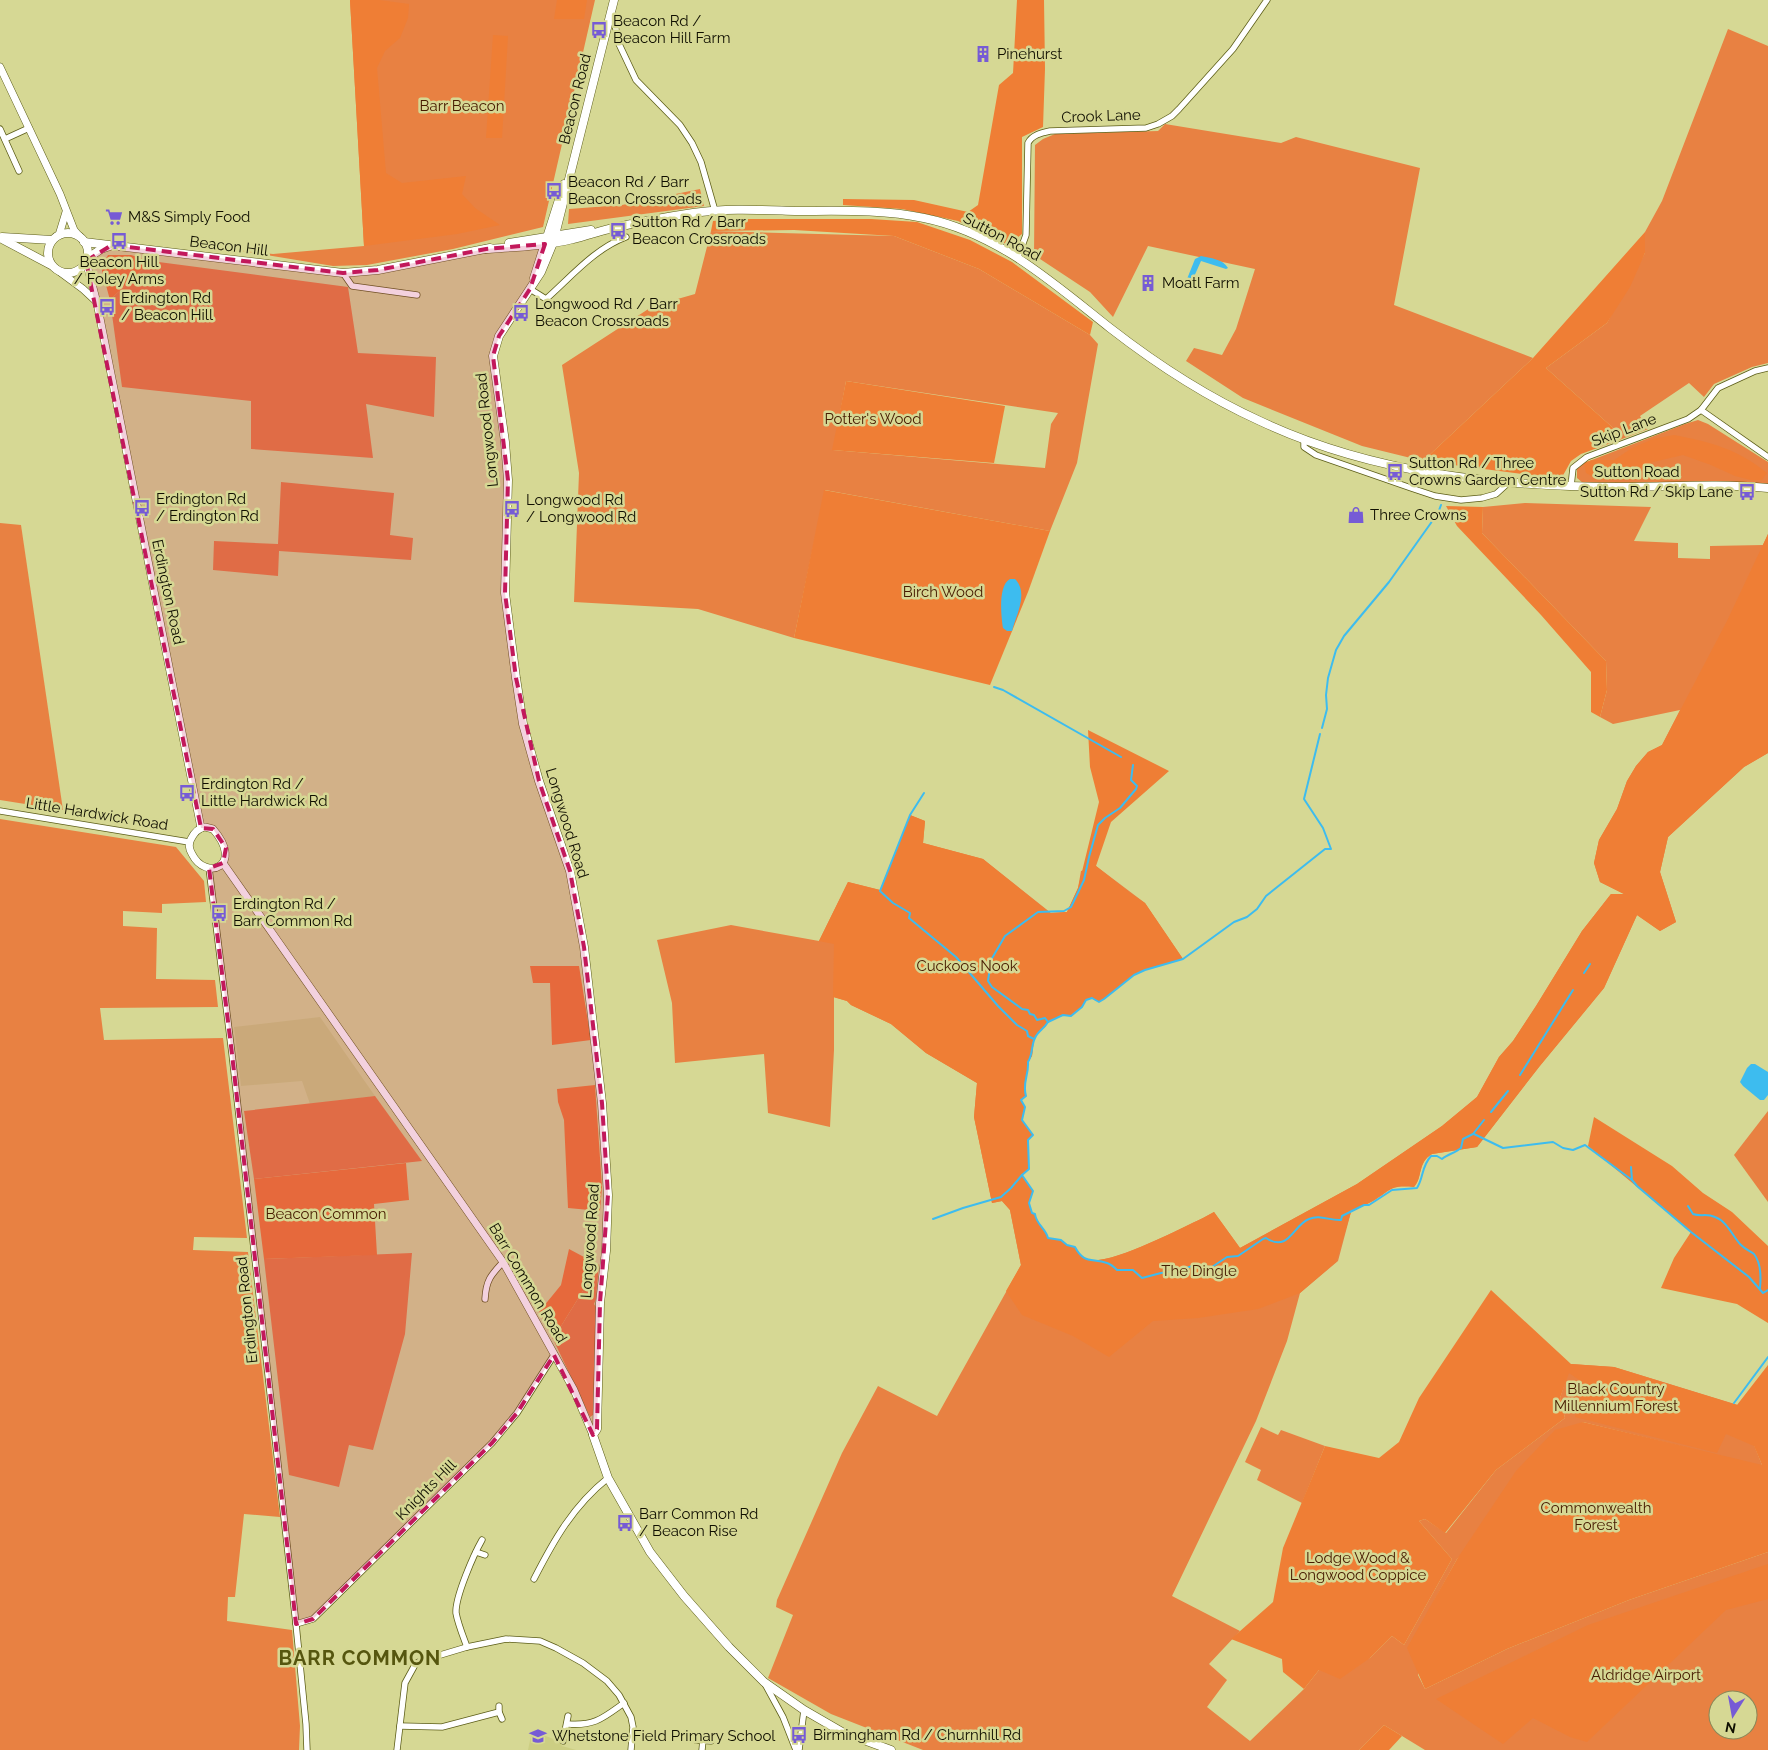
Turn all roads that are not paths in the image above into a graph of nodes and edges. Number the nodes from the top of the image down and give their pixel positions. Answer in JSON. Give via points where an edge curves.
{"nodes":[{"id":1,"x":1268,"y":0,"type":"edge"},
{"id":2,"x":613,"y":4,"type":"edge"},
{"id":3,"x":0,"y":67,"type":"edge"},
{"id":4,"x":29,"y":128,"type":"junction"},
{"id":5,"x":0,"y":129,"type":"edge"},
{"id":6,"x":5,"y":139,"type":"junction"},
{"id":7,"x":19,"y":171,"type":"dead end"},
{"id":8,"x":716,"y":211,"type":"junction"},
{"id":9,"x":66,"y":212,"type":"junction"},
{"id":10,"x":55,"y":237,"type":"junction"},
{"id":11,"x":0,"y":238,"type":"edge"},
{"id":12,"x":626,"y":238,"type":"dead end"},
{"id":13,"x":550,"y":239,"type":"junction"},
{"id":14,"x":82,"y":240,"type":"junction"},
{"id":15,"x":112,"y":245,"type":"junction"},
{"id":16,"x":1018,"y":257,"type":"junction"},
{"id":17,"x":87,"y":259,"type":"junction"},
{"id":18,"x":51,"y":264,"type":"junction"},
{"id":19,"x":60,"y":272,"type":"junction"},
{"id":20,"x":343,"y":273,"type":"junction"},
{"id":21,"x":530,"y":290,"type":"junction"},
{"id":22,"x":417,"y":295,"type":"dead end"},
{"id":23,"x":97,"y":302,"type":"junction"},
{"id":24,"x":1768,"y":368,"type":"edge"},
{"id":25,"x":1702,"y":410,"type":"junction"},
{"id":26,"x":1304,"y":440,"type":"junction"},
{"id":27,"x":1768,"y":457,"type":"edge"},
{"id":28,"x":1507,"y":484,"type":"junction"},
{"id":29,"x":1572,"y":486,"type":"junction"},
{"id":30,"x":1768,"y":488,"type":"edge"},
{"id":31,"x":0,"y":811,"type":"edge"},
{"id":32,"x":201,"y":828,"type":"junction"},
{"id":33,"x":189,"y":842,"type":"junction"},
{"id":34,"x":223,"y":863,"type":"junction"},
{"id":35,"x":209,"y":868,"type":"junction"},
{"id":36,"x":503,"y":1262,"type":"junction"},
{"id":37,"x":485,"y":1299,"type":"dead end"},
{"id":38,"x":554,"y":1355,"type":"junction"},
{"id":39,"x":593,"y":1435,"type":"junction"},
{"id":40,"x":608,"y":1478,"type":"junction"},
{"id":41,"x":482,"y":1540,"type":"dead end"},
{"id":42,"x":476,"y":1552,"type":"junction"},
{"id":43,"x":485,"y":1555,"type":"dead end"},
{"id":44,"x":534,"y":1579,"type":"dead end"},
{"id":45,"x":296,"y":1624,"type":"junction"},
{"id":46,"x":467,"y":1646,"type":"junction"},
{"id":47,"x":764,"y":1682,"type":"junction"},
{"id":48,"x":624,"y":1704,"type":"junction"},
{"id":49,"x":804,"y":1710,"type":"junction"},
{"id":50,"x":568,"y":1716,"type":"dead end"},
{"id":51,"x":502,"y":1719,"type":"dead end"},
{"id":52,"x":568,"y":1724,"type":"junction"},
{"id":53,"x":400,"y":1726,"type":"junction"},
{"id":54,"x":563,"y":1741,"type":"dead end"},
{"id":55,"x":712,"y":1741,"type":"dead end"},
{"id":56,"x":306,"y":1750,"type":"edge"},
{"id":57,"x":397,"y":1750,"type":"edge"},
{"id":58,"x":632,"y":1750,"type":"edge"},
{"id":59,"x":702,"y":1750,"type":"edge"},
{"id":60,"x":798,"y":1750,"type":"edge"},
{"id":61,"x":891,"y":1750,"type":"edge"}],
"edges":[{"from":1,"to":16,"type":"street","name":"Crook Lane","via":[[1233,49],[1172,116],[1146,128],[1050,130],[1030,139],[1026,235]]},
{"from":2,"to":8,"type":"street","via":[[619,44],[633,74],[680,125],[692,143]]},
{"from":2,"to":13,"type":"main road","name":"Beacon Road","via":[[566,196]]},
{"from":3,"to":4,"type":"street"},
{"from":4,"to":6,"type":"street"},
{"from":4,"to":9,"type":"street"},
{"from":5,"to":6,"type":"street"},
{"from":6,"to":7,"type":"street"},
{"from":8,"to":13,"type":"main road","name":"Sutton Road"},
{"from":8,"to":16,"type":"main road","name":"Sutton Road","via":[[902,214],[958,227]]},
{"from":9,"to":10,"type":"street"},
{"from":9,"to":14,"type":"street"},
{"from":10,"to":11,"type":"main road"},
{"from":10,"to":14,"type":"main road","via":[[72,234]]},
{"from":10,"to":18,"type":"main road","via":[[47,255]]},
{"from":11,"to":18,"type":"main road"},
{"from":12,"to":21,"type":"street","via":[[598,251],[546,299]]},
{"from":13,"to":20,"type":"main road","name":"Beacon Hill","via":[[378,270]]},
{"from":13,"to":21,"type":"main road","name":"Longwood Road","via":[[541,272]]},
{"from":14,"to":15,"type":"main road","name":"Beacon Hill"},
{"from":14,"to":17,"type":"main road"},
{"from":15,"to":17,"type":"main road"},
{"from":15,"to":20,"type":"main road","name":"Beacon Hill"},
{"from":16,"to":26,"type":"main road","name":"Sutton Road","via":[[1152,358],[1234,408]]},
{"from":17,"to":19,"type":"main road","via":[[76,272]]},
{"from":17,"to":23,"type":"street","name":"Erdington Road"},
{"from":18,"to":19,"type":"main road"},
{"from":19,"to":23,"type":"street"},
{"from":20,"to":22,"type":"street","via":[[352,286]]},
{"from":21,"to":39,"type":"main road","name":"Longwood Road","via":[[499,336],[494,356],[508,480],[505,593],[523,724],[570,872],[584,947],[602,1103],[608,1210],[599,1310],[598,1420]]},
{"from":23,"to":32,"type":"street","name":"Erdington Road"},
{"from":24,"to":25,"type":"street","name":"Skip Lane","via":[[1718,388]]},
{"from":25,"to":27,"type":"street"},
{"from":25,"to":29,"type":"street","name":"Skip Lane","via":[[1586,457],[1573,468]]},
{"from":26,"to":28,"type":"main road","name":"Sutton Road","via":[[1365,460]]},
{"from":26,"to":28,"type":"street","name":"Sutton Road","via":[[1304,447],[1316,455],[1435,496],[1461,500],[1482,498],[1496,494]]},
{"from":28,"to":29,"type":"main road","name":"Sutton Road"},
{"from":29,"to":30,"type":"main road","name":"Sutton Road"},
{"from":31,"to":33,"type":"street","name":"Little Hardwick Road"},
{"from":32,"to":33,"type":"street"},
{"from":32,"to":34,"type":"street","via":[[213,829],[223,842],[226,855]]},
{"from":33,"to":35,"type":"street","via":[[192,855],[203,867]]},
{"from":34,"to":35,"type":"street"},
{"from":34,"to":36,"type":"street","name":"Barr Common Road"},
{"from":35,"to":45,"type":"street","name":"Erdington Road"},
{"from":36,"to":37,"type":"street","via":[[489,1277]]},
{"from":36,"to":38,"type":"street","name":"Barr Common Road"},
{"from":38,"to":39,"type":"street","name":"Barr Common Road","via":[[574,1390]]},
{"from":38,"to":45,"type":"street","name":"Knights Hill","via":[[517,1413],[492,1443],[313,1619]]},
{"from":39,"to":40,"type":"main road","name":"Barr Common Road"},
{"from":40,"to":44,"type":"street","via":[[571,1515]]},
{"from":40,"to":47,"type":"main road","name":"Barr Common Road","via":[[665,1574]]},
{"from":41,"to":42,"type":"street"},
{"from":42,"to":43,"type":"street"},
{"from":42,"to":46,"type":"street","via":[[456,1613]]},
{"from":45,"to":56,"type":"street","name":"Erdington Road"},
{"from":46,"to":48,"type":"street","via":[[506,1638],[540,1641],[583,1663],[606,1681]]},
{"from":46,"to":53,"type":"street","via":[[416,1664],[404,1683]]},
{"from":47,"to":49,"type":"main road","name":"Barr Common Road"},
{"from":47,"to":60,"type":"street"},
{"from":48,"to":52,"type":"street","via":[[600,1721]]},
{"from":48,"to":58,"type":"street","via":[[633,1727]]},
{"from":49,"to":60,"type":"street"},
{"from":49,"to":61,"type":"main road","name":"Barr Common Road","via":[[842,1732]]},
{"from":50,"to":52,"type":"street"},
{"from":51,"to":53,"type":"street","via":[[499,1709],[442,1727]]},
{"from":52,"to":54,"type":"street"},
{"from":53,"to":57,"type":"street"},
{"from":55,"to":59,"type":"street","via":[[700,1740]]}]}
